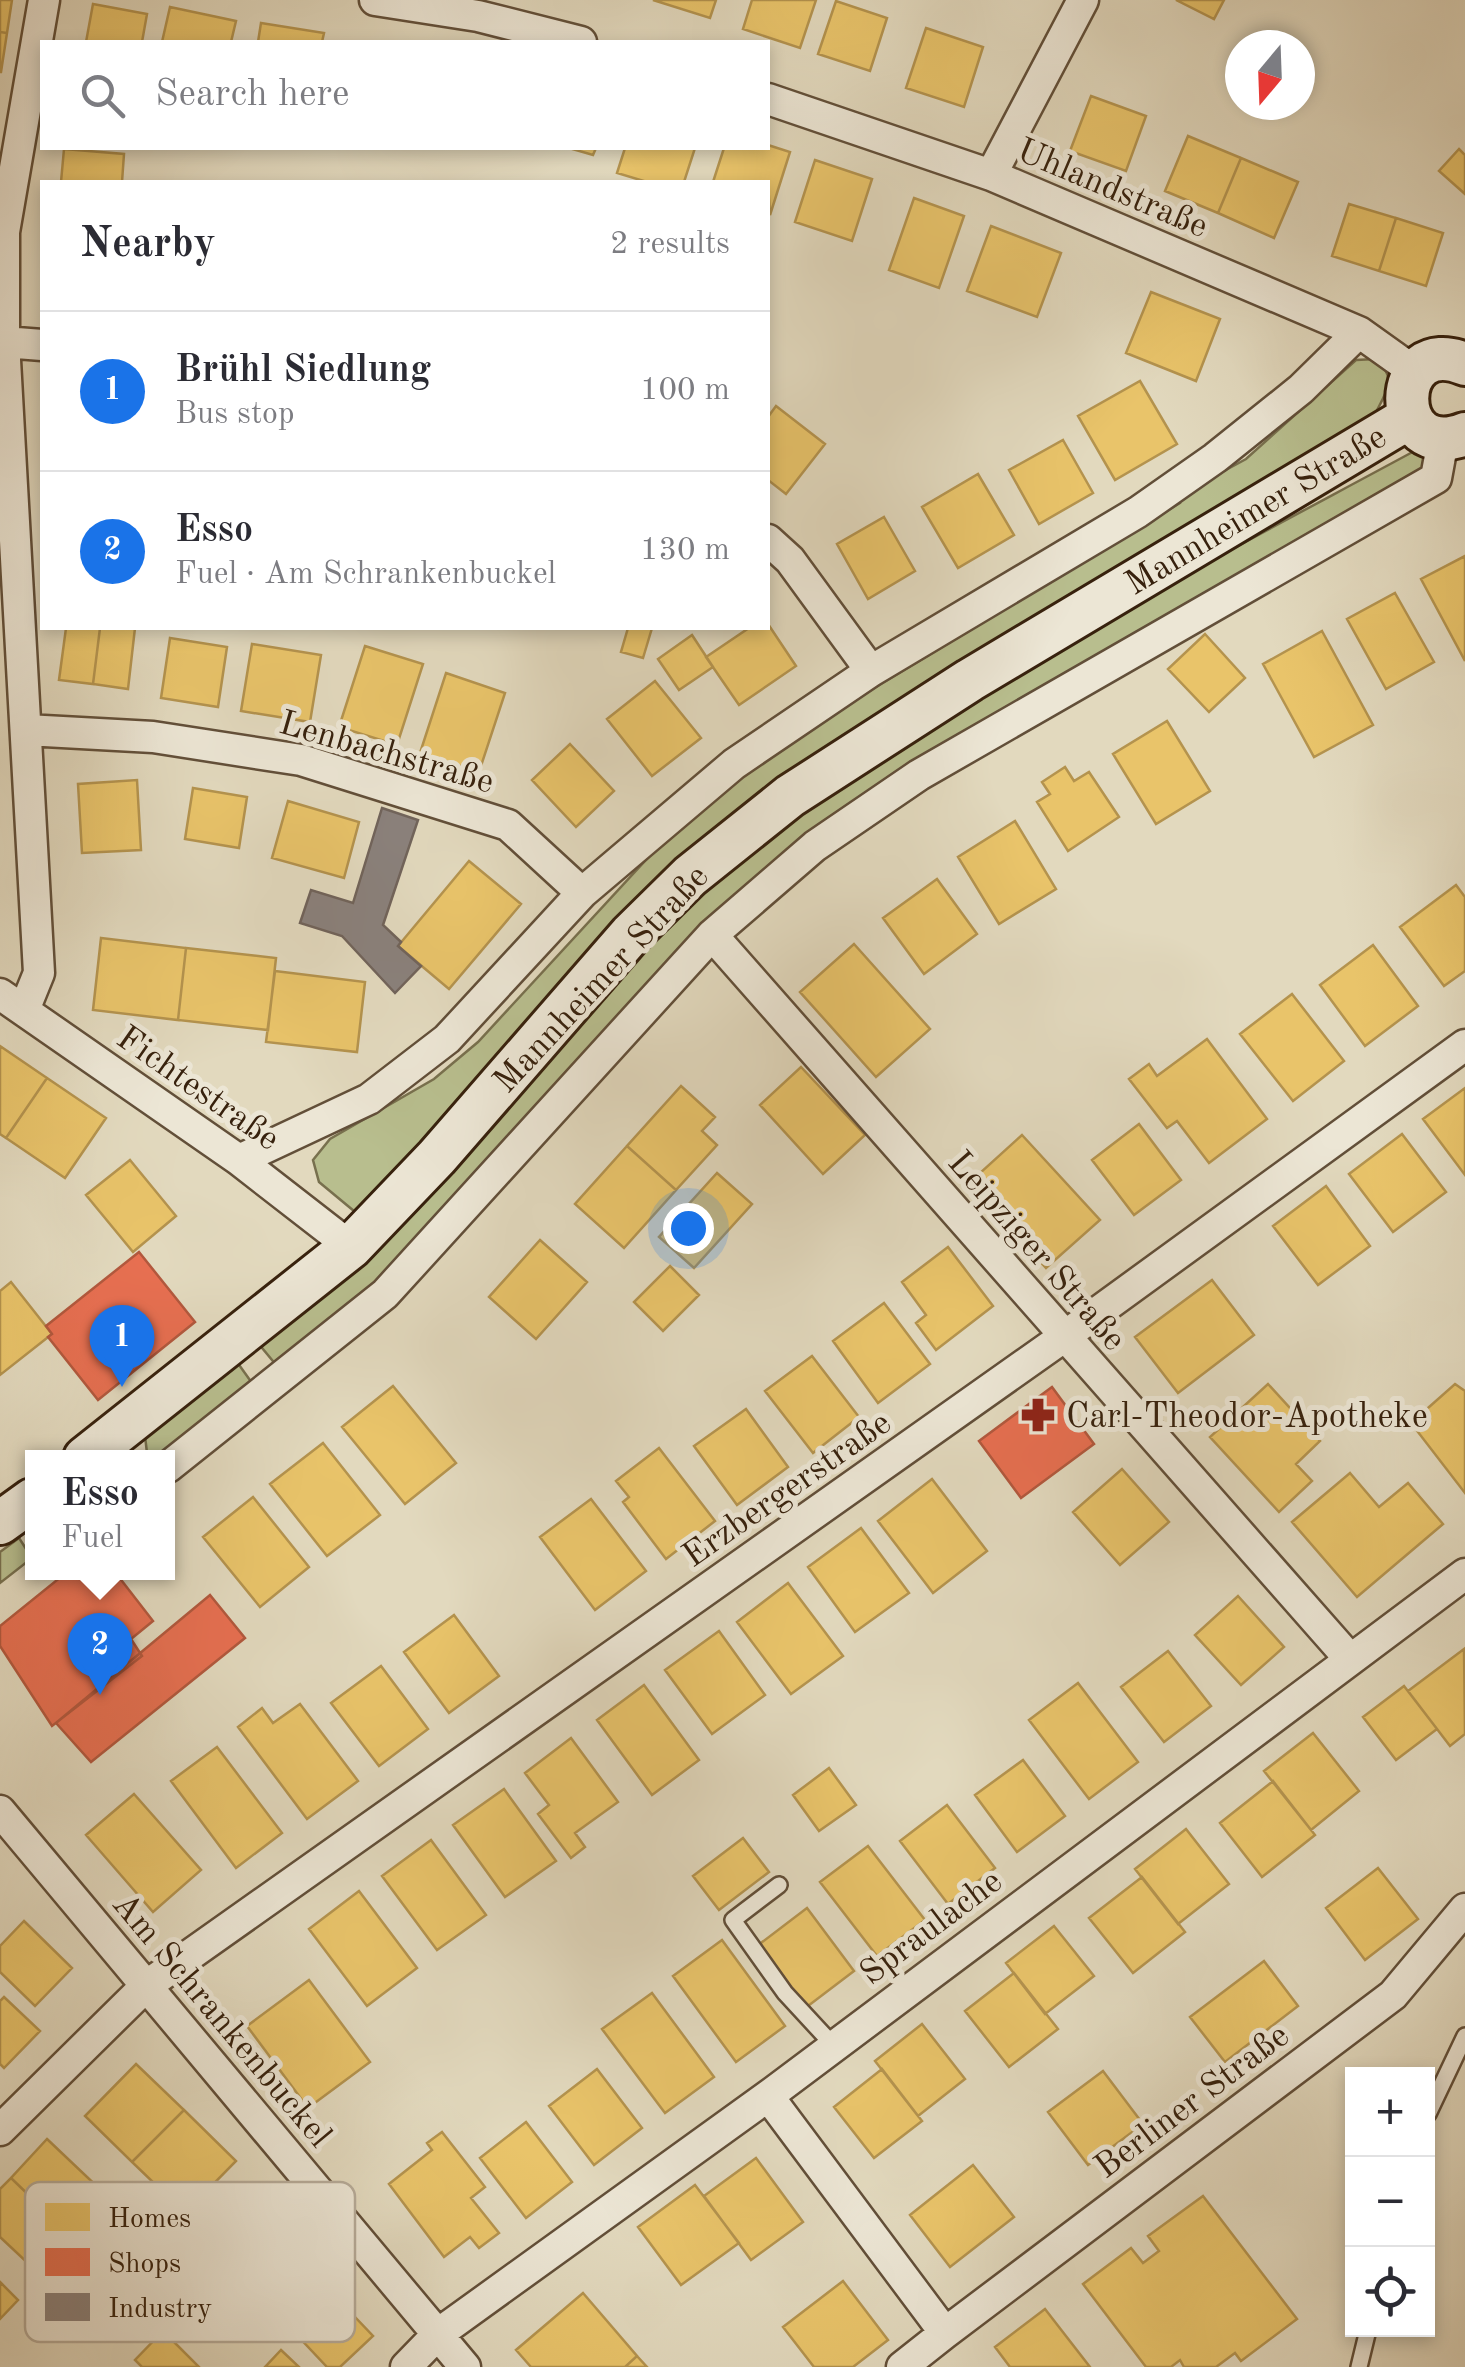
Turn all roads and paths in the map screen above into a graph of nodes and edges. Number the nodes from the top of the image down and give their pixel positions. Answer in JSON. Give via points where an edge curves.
{"nodes":[{"id":1,"x":44,"y":0,"type":"edge"},
{"id":2,"x":375,"y":0,"type":"edge"},
{"id":3,"x":1082,"y":0,"type":"edge"},
{"id":4,"x":573,"y":40,"type":"edge"},
{"id":5,"x":770,"y":100,"type":"edge"},
{"id":6,"x":991,"y":176,"type":"junction"},
{"id":7,"x":1360,"y":332,"type":"junction"},
{"id":8,"x":4,"y":342,"type":"junction"},
{"id":9,"x":40,"y":345,"type":"edge"},
{"id":10,"x":1465,"y":364,"type":"edge"},
{"id":11,"x":1415,"y":372,"type":"junction"},
{"id":12,"x":1439,"y":430,"type":"edge"},
{"id":13,"x":770,"y":542,"type":"edge"},
{"id":14,"x":871,"y":671,"type":"junction"},
{"id":15,"x":26,"y":730,"type":"junction"},
{"id":16,"x":582,"y":893,"type":"junction"},
{"id":17,"x":712,"y":935,"type":"junction"},
{"id":18,"x":12,"y":1002,"type":"edge"},
{"id":19,"x":1465,"y":1044,"type":"edge"},
{"id":20,"x":239,"y":1160,"type":"junction"},
{"id":21,"x":351,"y":1247,"type":"junction"},
{"id":22,"x":1064,"y":1336,"type":"junction"},
{"id":23,"x":100,"y":1450,"type":"edge"},
{"id":24,"x":175,"y":1461,"type":"edge"},
{"id":25,"x":25,"y":1505,"type":"edge"},
{"id":26,"x":0,"y":1523,"type":"edge"},
{"id":27,"x":1465,"y":1574,"type":"edge"},
{"id":28,"x":1349,"y":1658,"type":"junction"},
{"id":29,"x":0,"y":1812,"type":"edge"},
{"id":30,"x":779,"y":1884,"type":"dead end"},
{"id":31,"x":1465,"y":1909,"type":"edge"},
{"id":32,"x":146,"y":1986,"type":"junction"},
{"id":33,"x":1465,"y":2036,"type":"edge"},
{"id":34,"x":834,"y":2046,"type":"junction"},
{"id":35,"x":768,"y":2096,"type":"junction"},
{"id":36,"x":1435,"y":2099,"type":"edge"},
{"id":37,"x":0,"y":2130,"type":"edge"},
{"id":38,"x":310,"y":2182,"type":"edge"},
{"id":39,"x":355,"y":2235,"type":"edge"},
{"id":40,"x":944,"y":2333,"type":"junction"},
{"id":41,"x":438,"y":2334,"type":"junction"},
{"id":42,"x":1366,"y":2337,"type":"edge"},
{"id":43,"x":406,"y":2367,"type":"edge"},
{"id":44,"x":465,"y":2367,"type":"edge"},
{"id":45,"x":902,"y":2367,"type":"edge"},
{"id":46,"x":1360,"y":2367,"type":"edge"}],
"edges":[{"from":1,"to":8,"type":"street","via":[[4,232]]},
{"from":2,"to":4,"type":"street"},
{"from":3,"to":6,"type":"street"},
{"from":5,"to":6,"type":"street","name":"Uhlandstraße"},
{"from":6,"to":7,"type":"street","name":"Uhlandstraße"},
{"from":7,"to":11,"type":"street","name":"Uhlandstraße"},
{"from":7,"to":14,"type":"street","name":"Mannheimer Straße","via":[[1301,388],[1184,479]]},
{"from":8,"to":9,"type":"street"},
{"from":8,"to":15,"type":"street"},
{"from":10,"to":11,"type":"main road","via":[[1445,358]]},
{"from":11,"to":12,"type":"main road","name":"Mannheimer Straße","via":[[1405,396]]},
{"from":12,"to":17,"type":"street","name":"Mannheimer Straße","via":[[1436,478],[919,776],[815,846]]},
{"from":12,"to":21,"type":"main road","name":"Mannheimer Straße","via":[[970,680],[790,796],[690,876],[631,934]]},
{"from":13,"to":14,"type":"street"},
{"from":14,"to":16,"type":"street","name":"Mannheimer Straße","via":[[734,764]]},
{"from":15,"to":16,"type":"street","name":"Lenbachstraße","via":[[153,737],[301,760],[508,825]]},
{"from":15,"to":18,"type":"street","via":[[39,973]]},
{"from":16,"to":20,"type":"street","name":"Mannheimer Straße","via":[[448,1039],[369,1099]]},
{"from":17,"to":22,"type":"street","name":"Leipziger Straße"},
{"from":17,"to":24,"type":"street","name":"Mannheimer Straße","via":[[385,1294]]},
{"from":18,"to":20,"type":"street","name":"Fichtestraße"},
{"from":19,"to":22,"type":"street","name":"Erzbergerstraße"},
{"from":20,"to":21,"type":"street","name":"Fichtestraße"},
{"from":21,"to":23,"type":"main road","name":"Mannheimer Straße"},
{"from":22,"to":28,"type":"street","name":"Leipziger Straße"},
{"from":22,"to":32,"type":"street","name":"Erzbergerstraße"},
{"from":25,"to":26,"type":"main road"},
{"from":27,"to":28,"type":"street","name":"Spraulache"},
{"from":28,"to":34,"type":"street","name":"Spraulache"},
{"from":29,"to":32,"type":"street","name":"Am Schrankenbuckel"},
{"from":30,"to":34,"type":"lane","via":[[733,1920],[785,1993]]},
{"from":31,"to":40,"type":"street","name":"Berliner Straße","via":[[1393,1995]]},
{"from":32,"to":37,"type":"street","name":"Erzbergerstraße"},
{"from":32,"to":38,"type":"street","name":"Am Schrankenbuckel"},
{"from":33,"to":36,"type":"lane"},
{"from":34,"to":35,"type":"street","name":"Spraulache"},
{"from":35,"to":40,"type":"street"},
{"from":35,"to":41,"type":"street","name":"Spraulache"},
{"from":39,"to":41,"type":"street","name":"Am Schrankenbuckel"},
{"from":40,"to":45,"type":"street","name":"Berliner Straße"},
{"from":41,"to":43,"type":"street","name":"Spraulache"},
{"from":41,"to":44,"type":"street","name":"Am Schrankenbuckel"},
{"from":42,"to":46,"type":"lane"}]}
